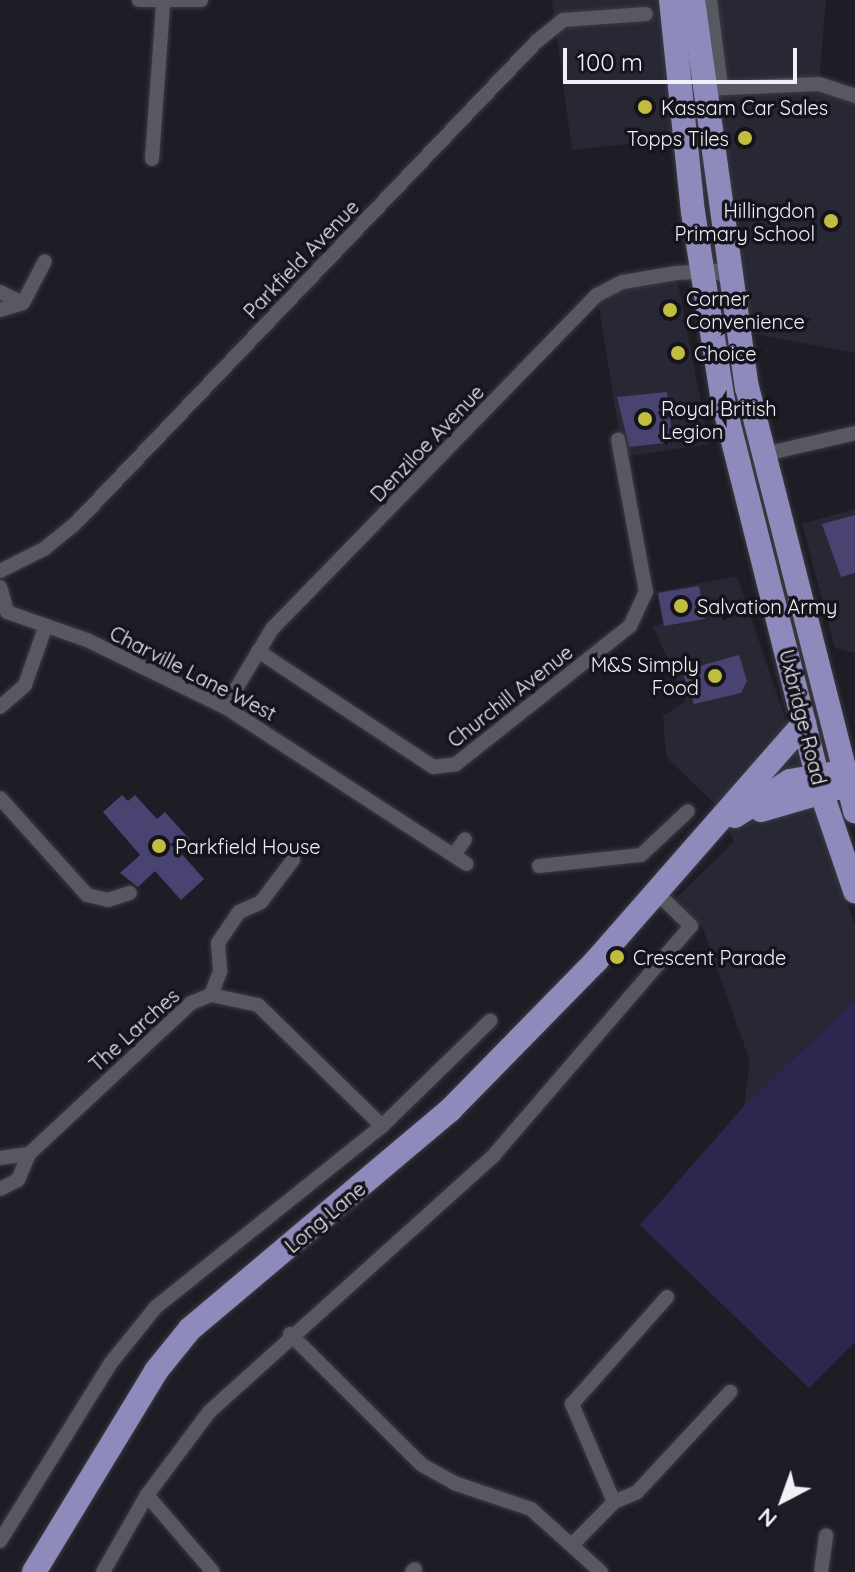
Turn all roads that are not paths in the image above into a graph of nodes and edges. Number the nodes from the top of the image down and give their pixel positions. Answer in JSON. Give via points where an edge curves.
{"nodes":[{"id":1,"x":139,"y":0,"type":"edge"},
{"id":2,"x":201,"y":0,"type":"edge"},
{"id":3,"x":671,"y":0,"type":"edge"},
{"id":4,"x":693,"y":0,"type":"edge"},
{"id":5,"x":710,"y":0,"type":"edge"},
{"id":6,"x":163,"y":4,"type":"junction"},
{"id":7,"x":646,"y":14,"type":"dead end"},
{"id":8,"x":713,"y":88,"type":"junction"},
{"id":9,"x":855,"y":96,"type":"edge"},
{"id":10,"x":152,"y":159,"type":"dead end"},
{"id":11,"x":45,"y":261,"type":"dead end"},
{"id":12,"x":701,"y":271,"type":"junction"},
{"id":13,"x":729,"y":278,"type":"junction"},
{"id":14,"x":0,"y":292,"type":"edge"},
{"id":15,"x":23,"y":303,"type":"junction"},
{"id":16,"x":0,"y":310,"type":"edge"},
{"id":17,"x":747,"y":387,"type":"junction"},
{"id":18,"x":723,"y":401,"type":"junction"},
{"id":19,"x":855,"y":433,"type":"edge"},
{"id":20,"x":618,"y":440,"type":"dead end"},
{"id":21,"x":765,"y":454,"type":"junction"},
{"id":22,"x":0,"y":571,"type":"edge"},
{"id":23,"x":0,"y":587,"type":"edge"},
{"id":24,"x":4,"y":611,"type":"edge"},
{"id":25,"x":45,"y":628,"type":"junction"},
{"id":26,"x":258,"y":651,"type":"junction"},
{"id":27,"x":0,"y":707,"type":"edge"},
{"id":28,"x":225,"y":707,"type":"junction"},
{"id":29,"x":804,"y":723,"type":"junction"},
{"id":30,"x":846,"y":780,"type":"junction"},
{"id":31,"x":819,"y":782,"type":"junction"},
{"id":32,"x":0,"y":798,"type":"edge"},
{"id":33,"x":688,"y":811,"type":"dead end"},
{"id":34,"x":855,"y":811,"type":"edge"},
{"id":35,"x":667,"y":836,"type":"junction"},
{"id":36,"x":465,"y":839,"type":"dead end"},
{"id":37,"x":702,"y":845,"type":"junction"},
{"id":38,"x":454,"y":855,"type":"junction"},
{"id":39,"x":293,"y":860,"type":"dead end"},
{"id":40,"x":467,"y":864,"type":"dead end"},
{"id":41,"x":539,"y":866,"type":"dead end"},
{"id":42,"x":855,"y":891,"type":"edge"},
{"id":43,"x":656,"y":892,"type":"junction"},
{"id":44,"x":130,"y":893,"type":"dead end"},
{"id":45,"x":211,"y":995,"type":"junction"},
{"id":46,"x":490,"y":1021,"type":"dead end"},
{"id":47,"x":382,"y":1126,"type":"junction"},
{"id":48,"x":29,"y":1154,"type":"junction"},
{"id":49,"x":0,"y":1158,"type":"edge"},
{"id":50,"x":0,"y":1189,"type":"edge"},
{"id":51,"x":667,"y":1297,"type":"dead end"},
{"id":52,"x":290,"y":1334,"type":"junction"},
{"id":53,"x":730,"y":1392,"type":"dead end"},
{"id":54,"x":147,"y":1495,"type":"junction"},
{"id":55,"x":614,"y":1502,"type":"junction"},
{"id":56,"x":826,"y":1535,"type":"dead end"},
{"id":57,"x":0,"y":1541,"type":"edge"},
{"id":58,"x":572,"y":1545,"type":"junction"},
{"id":59,"x":587,"y":1559,"type":"junction"},
{"id":60,"x":34,"y":1572,"type":"edge"},
{"id":61,"x":103,"y":1572,"type":"edge"},
{"id":62,"x":213,"y":1572,"type":"edge"},
{"id":63,"x":575,"y":1572,"type":"edge"},
{"id":64,"x":601,"y":1572,"type":"edge"},
{"id":65,"x":821,"y":1572,"type":"edge"}],
"edges":[{"from":1,"to":6,"type":"street"},
{"from":2,"to":6,"type":"street"},
{"from":3,"to":12,"type":"main road","name":"Uxbridge Road"},
{"from":4,"to":8,"type":"main road","name":"Uxbridge Road"},
{"from":5,"to":8,"type":"street"},
{"from":6,"to":10,"type":"street"},
{"from":7,"to":22,"type":"street","name":"Parkfield Avenue","via":[[563,20],[536,42],[76,523],[44,549]]},
{"from":8,"to":9,"type":"street","via":[[819,84]]},
{"from":8,"to":13,"type":"main road","name":"Uxbridge Road"},
{"from":11,"to":15,"type":"street"},
{"from":12,"to":13,"type":"street"},
{"from":12,"to":18,"type":"main road","name":"Uxbridge Road"},
{"from":12,"to":26,"type":"street","name":"Denziloe Avenue","via":[[623,282],[597,295],[272,629]]},
{"from":13,"to":17,"type":"main road","name":"Uxbridge Road"},
{"from":14,"to":15,"type":"street"},
{"from":15,"to":16,"type":"street"},
{"from":17,"to":18,"type":"street"},
{"from":17,"to":21,"type":"main road","name":"Uxbridge Road"},
{"from":18,"to":29,"type":"main road","name":"Uxbridge Road"},
{"from":19,"to":21,"type":"street"},
{"from":20,"to":26,"type":"street","name":"Churchill Avenue","via":[[646,592],[630,626],[443,771]]},
{"from":21,"to":30,"type":"main road","name":"Uxbridge Road"},
{"from":23,"to":24,"type":"street","name":"Charville Lane West"},
{"from":24,"to":25,"type":"street","name":"Charville Lane West"},
{"from":25,"to":27,"type":"street","via":[[25,685]]},
{"from":25,"to":28,"type":"street","name":"Charville Lane West","via":[[87,640]]},
{"from":26,"to":28,"type":"street","name":"Denziloe Avenue"},
{"from":28,"to":38,"type":"street","name":"Charville Lane West"},
{"from":29,"to":31,"type":"main road","name":"Uxbridge Road"},
{"from":29,"to":37,"type":"main road","name":"Long Lane"},
{"from":30,"to":31,"type":"main road","name":"Long Lane"},
{"from":30,"to":34,"type":"main road","name":"Uxbridge Road"},
{"from":31,"to":37,"type":"main road","name":"Long Lane"},
{"from":31,"to":42,"type":"main road","name":"Uxbridge Road"},
{"from":32,"to":44,"type":"street","via":[[87,895],[108,900]]},
{"from":33,"to":35,"type":"street"},
{"from":35,"to":37,"type":"street"},
{"from":35,"to":41,"type":"street","via":[[627,860]]},
{"from":36,"to":38,"type":"street"},
{"from":37,"to":43,"type":"main road","name":"Long Lane"},
{"from":38,"to":40,"type":"street","name":"Charville Lane West"},
{"from":39,"to":45,"type":"street","via":[[261,902],[239,912],[218,943],[220,971]]},
{"from":43,"to":52,"type":"street","via":[[691,926],[494,1155]]},
{"from":43,"to":60,"type":"main road","name":"Long Lane","via":[[436,1123],[190,1329],[124,1421]]},
{"from":45,"to":47,"type":"street","name":"The Larches","via":[[258,1005]]},
{"from":45,"to":48,"type":"street","name":"The Larches","via":[[191,1003]]},
{"from":46,"to":47,"type":"street","name":"Long Lane"},
{"from":47,"to":57,"type":"street","name":"Long Lane","via":[[156,1307],[110,1364]]},
{"from":48,"to":49,"type":"street"},
{"from":48,"to":50,"type":"street","name":"The Larches","via":[[18,1180]]},
{"from":51,"to":55,"type":"street","via":[[572,1404]]},
{"from":52,"to":54,"type":"street","via":[[209,1412]]},
{"from":52,"to":58,"type":"street","via":[[422,1465],[454,1483],[531,1509]]},
{"from":53,"to":55,"type":"street","via":[[637,1492]]},
{"from":54,"to":61,"type":"street"},
{"from":54,"to":62,"type":"street"},
{"from":55,"to":58,"type":"street"},
{"from":56,"to":65,"type":"street"},
{"from":58,"to":59,"type":"street"},
{"from":59,"to":63,"type":"street"},
{"from":59,"to":64,"type":"street"}]}
